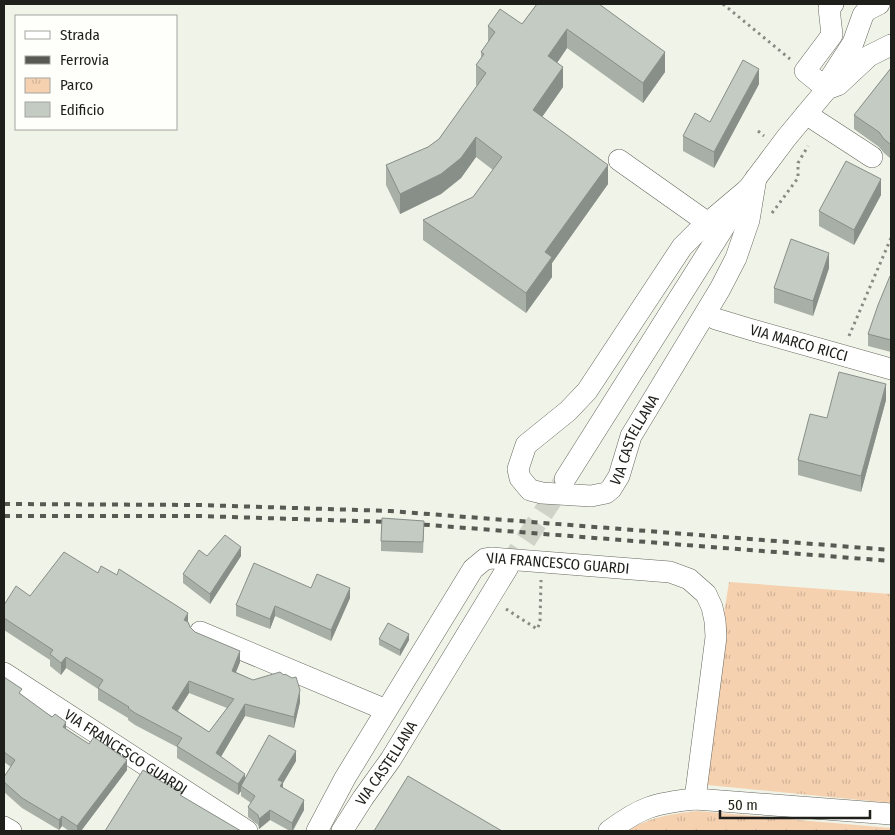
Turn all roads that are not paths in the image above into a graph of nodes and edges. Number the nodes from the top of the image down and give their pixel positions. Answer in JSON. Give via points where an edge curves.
{"nodes":[{"id":1,"x":834,"y":4,"type":"edge"},
{"id":2,"x":882,"y":5,"type":"edge"},
{"id":3,"x":860,"y":25,"type":"junction"},
{"id":4,"x":888,"y":46,"type":"edge"},
{"id":5,"x":828,"y":89,"type":"junction"},
{"id":6,"x":806,"y":114,"type":"junction"},
{"id":7,"x":872,"y":157,"type":"dead end"},
{"id":8,"x":619,"y":160,"type":"dead end"},
{"id":9,"x":752,"y":184,"type":"junction"},
{"id":10,"x":708,"y":223,"type":"junction"},
{"id":11,"x":706,"y":313,"type":"junction"},
{"id":12,"x":891,"y":369,"type":"edge"},
{"id":13,"x":565,"y":479,"type":"tunnel mouth"},
{"id":14,"x":508,"y":566,"type":"tunnel mouth"},
{"id":15,"x":200,"y":632,"type":"edge"},
{"id":16,"x":4,"y":673,"type":"edge"},
{"id":17,"x":386,"y":710,"type":"junction"},
{"id":18,"x":695,"y":800,"type":"junction"},
{"id":19,"x":891,"y":814,"type":"edge"},
{"id":20,"x":4,"y":827,"type":"edge"},
{"id":21,"x":11,"y":831,"type":"edge"},
{"id":22,"x":247,"y":831,"type":"edge"},
{"id":23,"x":317,"y":831,"type":"edge"},
{"id":24,"x":342,"y":831,"type":"edge"},
{"id":25,"x":608,"y":831,"type":"edge"}],
"edges":[{"from":1,"to":5,"type":"street","via":[[829,8],[832,35],[805,71]]},
{"from":2,"to":3,"type":"street","name":"VIA CASTELLANA","via":[[865,12]]},
{"from":3,"to":4,"type":"street","name":"VIA CASTELLANA","via":[[867,42],[877,47]]},
{"from":3,"to":5,"type":"street","name":"VIA CASTELLANA","via":[[853,43],[829,80]]},
{"from":4,"to":5,"type":"street","name":"VIA CASTELLANA","via":[[869,56],[838,85]]},
{"from":5,"to":6,"type":"street","name":"VIA CASTELLANA"},
{"from":6,"to":7,"type":"street"},
{"from":6,"to":9,"type":"street","name":"VIA CASTELLANA"},
{"from":8,"to":10,"type":"street"},
{"from":9,"to":10,"type":"street","name":"VIA CASTELLANA"},
{"from":9,"to":11,"type":"street","name":"VIA CASTELLANA","via":[[749,220],[736,258]]},
{"from":9,"to":13,"type":"street","name":"VIA CASTELLANA"},
{"from":10,"to":11,"type":"street","name":"VIA CASTELLANA","via":[[682,247],[587,391],[568,412],[526,445],[518,469],[524,485],[536,492],[581,496],[599,495],[611,489],[636,428]]},
{"from":11,"to":12,"type":"street","name":"VIA MARCO RICCI","via":[[749,329]]},
{"from":14,"to":24,"type":"street","name":"VIA CASTELLANA","via":[[391,759]]},
{"from":15,"to":17,"type":"street","name":"VIA CASTELLANA"},
{"from":16,"to":22,"type":"street","name":"VIA FRANCESCO GUARDI"},
{"from":17,"to":18,"type":"street","name":"VIA FRANCESCO GUARDI","via":[[473,569],[485,560],[670,572],[689,579],[706,594],[712,607],[716,637]]},
{"from":17,"to":23,"type":"street","name":"VIA FRANCESCO GUARDI"},
{"from":18,"to":19,"type":"street"},
{"from":18,"to":25,"type":"street","via":[[673,801],[641,809]]},
{"from":20,"to":21,"type":"street"}]}
